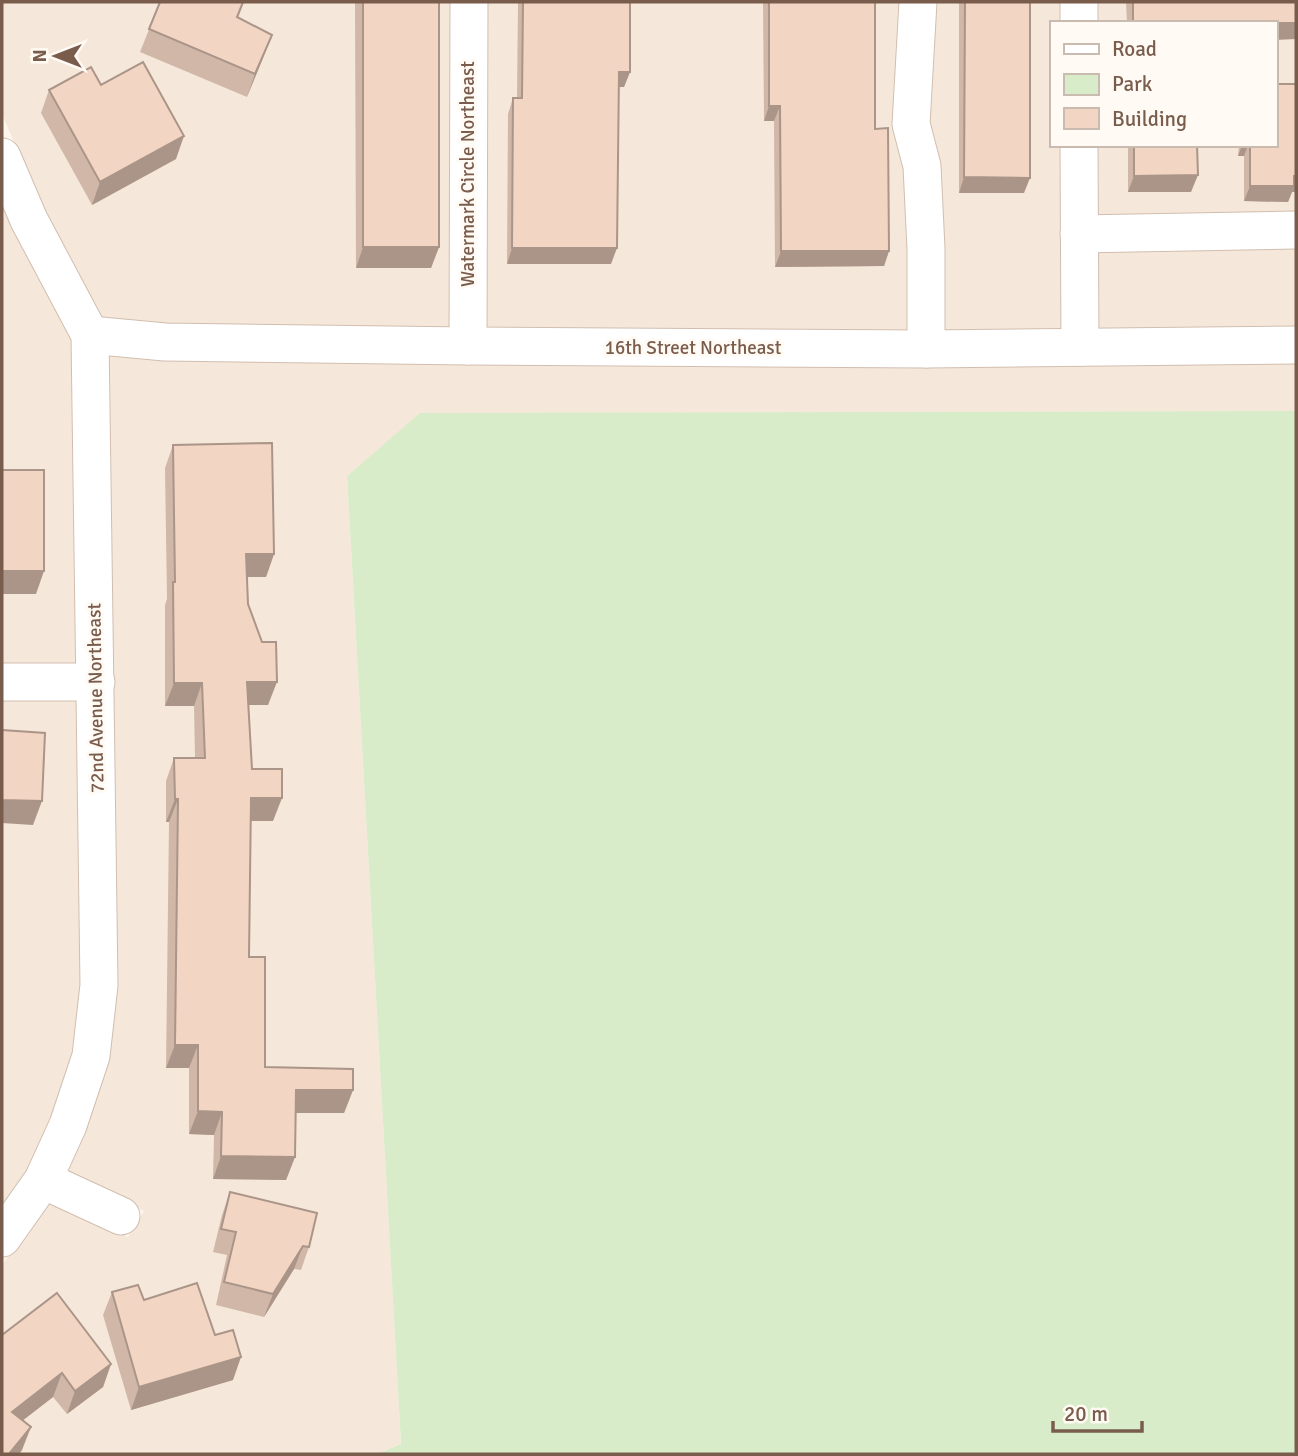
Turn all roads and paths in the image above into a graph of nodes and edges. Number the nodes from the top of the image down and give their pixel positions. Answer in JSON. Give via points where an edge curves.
{"nodes":[{"id":1,"x":468,"y":2,"type":"edge"},
{"id":2,"x":918,"y":2,"type":"edge"},
{"id":3,"x":1079,"y":2,"type":"edge"},
{"id":4,"x":1079,"y":21,"type":"edge"},
{"id":5,"x":1079,"y":147,"type":"edge"},
{"id":6,"x":2,"y":157,"type":"edge"},
{"id":7,"x":1296,"y":230,"type":"edge"},
{"id":8,"x":1079,"y":234,"type":"junction"},
{"id":9,"x":90,"y":335,"type":"junction"},
{"id":10,"x":1296,"y":345,"type":"edge"},
{"id":11,"x":468,"y":346,"type":"junction"},
{"id":12,"x":1080,"y":347,"type":"junction"},
{"id":13,"x":926,"y":349,"type":"junction"},
{"id":14,"x":2,"y":682,"type":"edge"},
{"id":15,"x":96,"y":682,"type":"junction"},
{"id":16,"x":43,"y":1180,"type":"junction"},
{"id":17,"x":121,"y":1216,"type":"dead end"},
{"id":18,"x":2,"y":1238,"type":"edge"}],
"edges":[{"from":1,"to":11,"type":"street","name":"Watermark Circle Northeast"},
{"from":2,"to":13,"type":"street","via":[[911,124],[922,166]]},
{"from":3,"to":4,"type":"street"},
{"from":5,"to":8,"type":"street"},
{"from":6,"to":9,"type":"street","name":"72nd Avenue Northeast","via":[[29,220]]},
{"from":7,"to":8,"type":"street"},
{"from":8,"to":12,"type":"street"},
{"from":9,"to":11,"type":"street","name":"16th Street Northeast","via":[[165,342]]},
{"from":9,"to":15,"type":"street","name":"72nd Avenue Northeast"},
{"from":10,"to":12,"type":"street","name":"16th Street Northeast"},
{"from":11,"to":13,"type":"street","name":"16th Street Northeast"},
{"from":12,"to":13,"type":"street","name":"16th Street Northeast"},
{"from":14,"to":15,"type":"street"},
{"from":15,"to":16,"type":"street","name":"72nd Avenue Northeast","via":[[99,985],[91,1056]]},
{"from":16,"to":17,"type":"street"},
{"from":16,"to":18,"type":"street","name":"72nd Avenue Northeast"}]}
